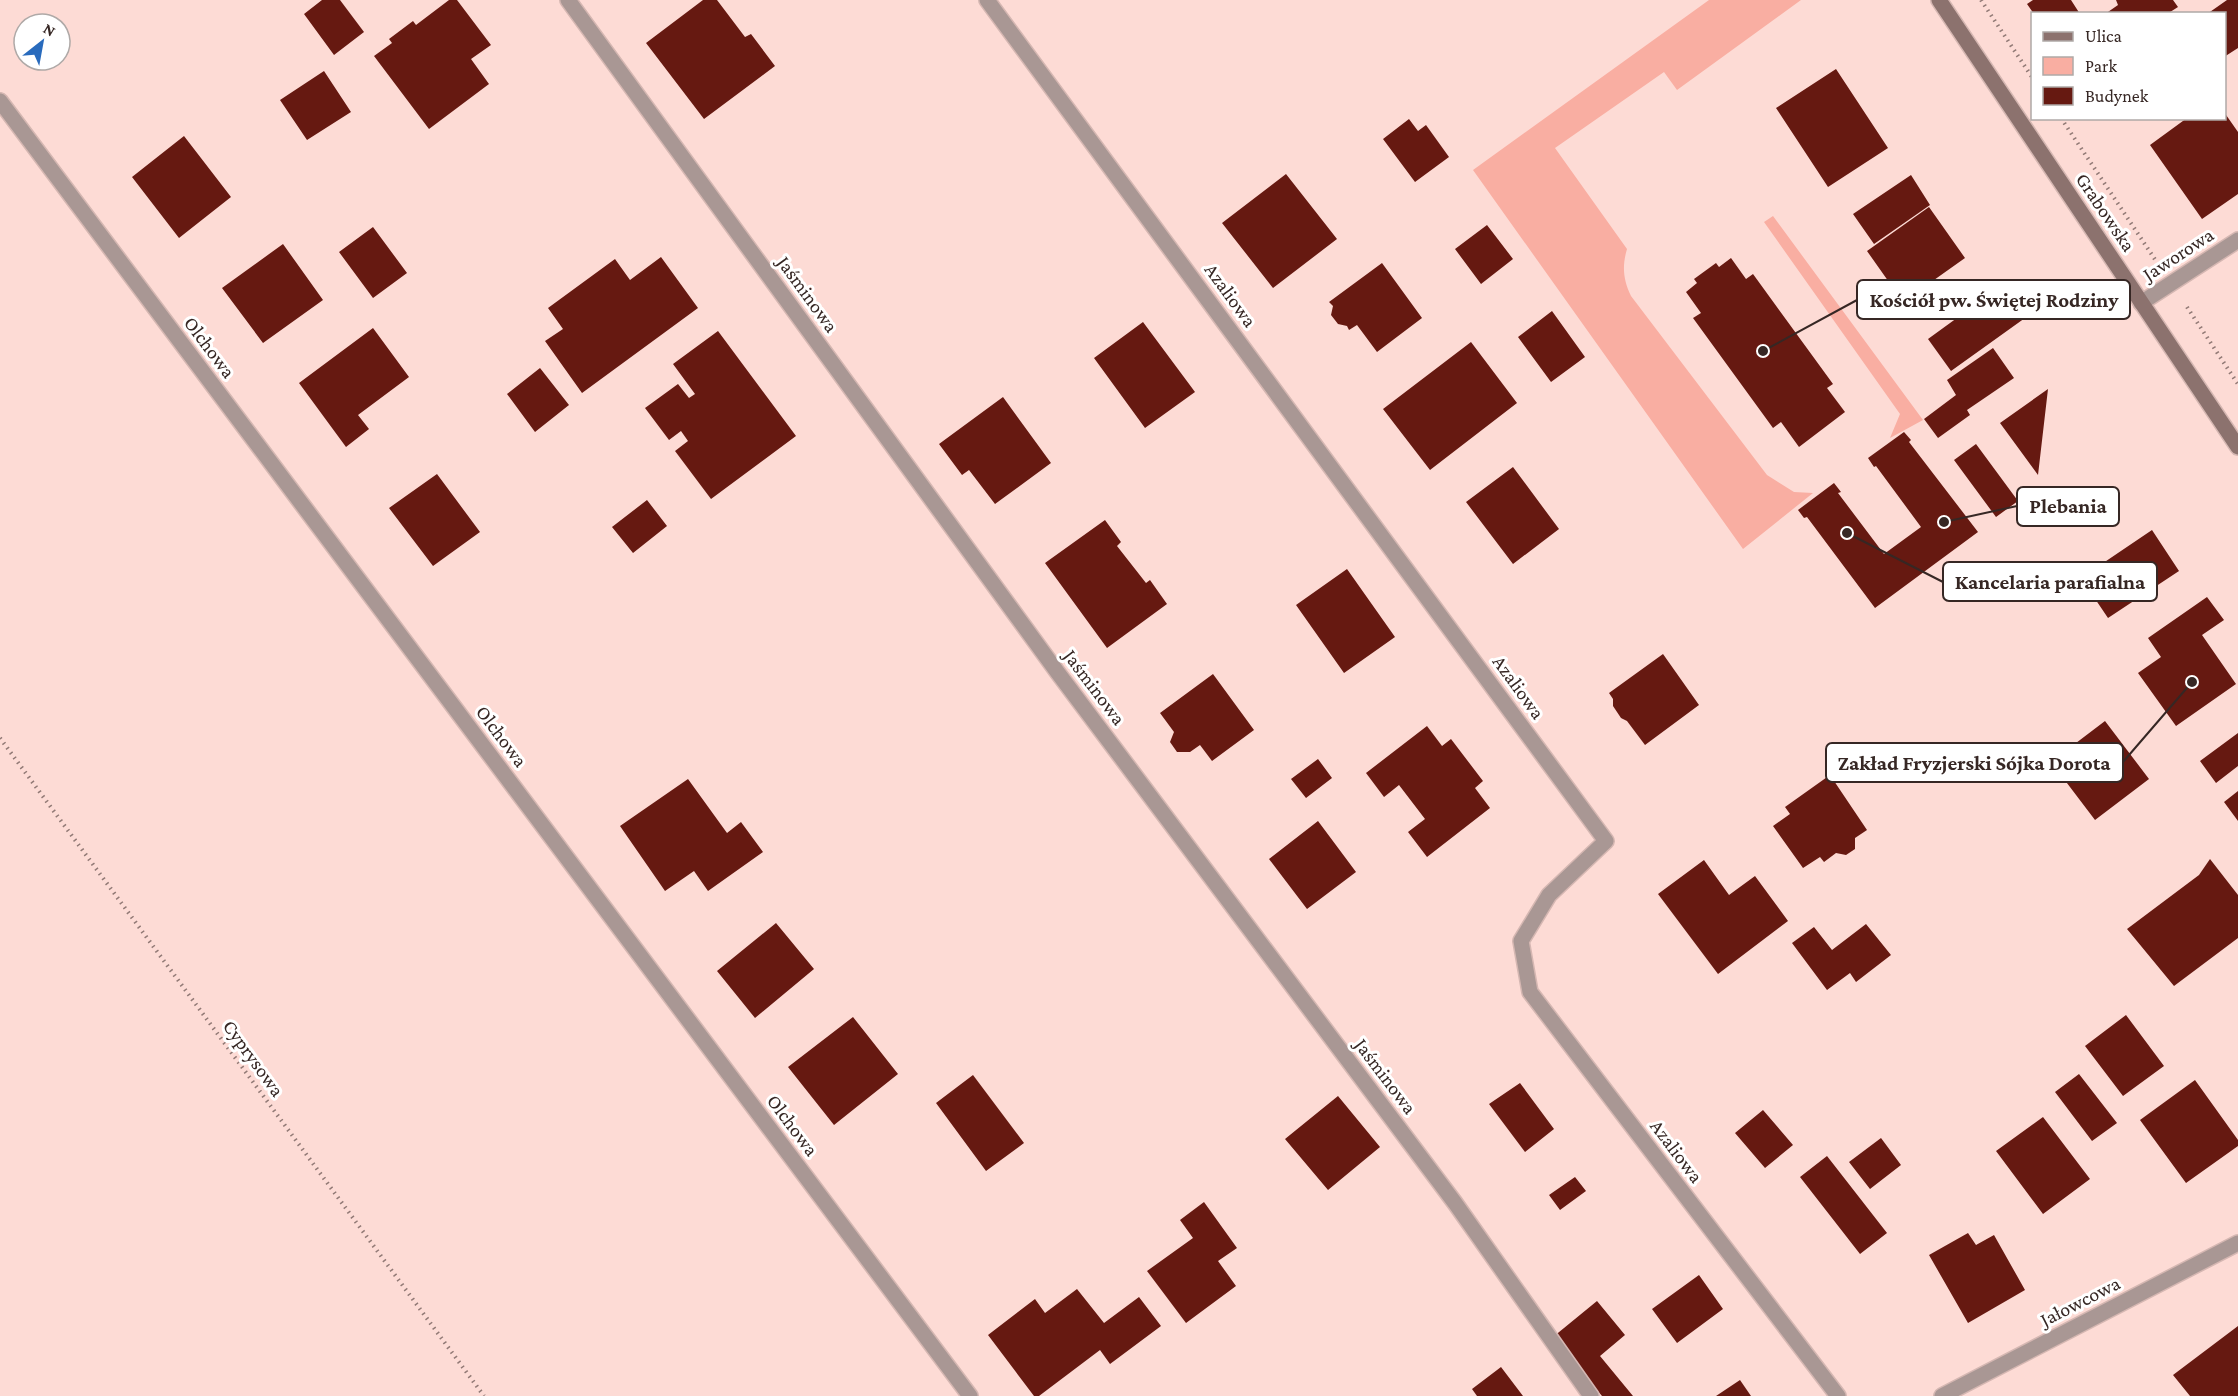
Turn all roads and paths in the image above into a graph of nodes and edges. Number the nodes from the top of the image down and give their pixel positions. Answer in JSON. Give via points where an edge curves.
{"nodes":[{"id":1,"x":568,"y":0,"type":"edge"},
{"id":2,"x":987,"y":0,"type":"edge"},
{"id":3,"x":1939,"y":0,"type":"edge"},
{"id":4,"x":1981,"y":0,"type":"edge"},
{"id":5,"x":2031,"y":75,"type":"edge"},
{"id":6,"x":0,"y":101,"type":"edge"},
{"id":7,"x":2062,"y":120,"type":"edge"},
{"id":8,"x":2238,"y":240,"type":"edge"},
{"id":9,"x":2171,"y":283,"type":"junction"},
{"id":10,"x":2141,"y":303,"type":"junction"},
{"id":11,"x":2238,"y":384,"type":"edge"},
{"id":12,"x":2238,"y":447,"type":"edge"},
{"id":13,"x":0,"y":738,"type":"edge"},
{"id":14,"x":2238,"y":1243,"type":"edge"},
{"id":15,"x":484,"y":1396,"type":"edge"},
{"id":16,"x":970,"y":1396,"type":"edge"},
{"id":17,"x":1591,"y":1396,"type":"edge"},
{"id":18,"x":1838,"y":1396,"type":"edge"},
{"id":19,"x":1942,"y":1396,"type":"edge"}],
"edges":[{"from":1,"to":17,"type":"street","name":"Jaśminowa","via":[[1058,673],[1455,1203]]},
{"from":2,"to":18,"type":"street","name":"Azaliowa","via":[[1606,841],[1549,895],[1521,941],[1530,992]]},
{"from":3,"to":10,"type":"street","name":"Grabowska"},
{"from":4,"to":5,"type":"path"},
{"from":6,"to":16,"type":"street","name":"Olchowa"},
{"from":7,"to":9,"type":"path"},
{"from":8,"to":9,"type":"street","name":"Jaworowa"},
{"from":9,"to":10,"type":"street","name":"Jaworowa"},
{"from":9,"to":11,"type":"path"},
{"from":10,"to":12,"type":"street","name":"Grabowska"},
{"from":13,"to":15,"type":"path","name":"Cyprysowa"},
{"from":14,"to":19,"type":"street","name":"Jałowcowa"}]}
